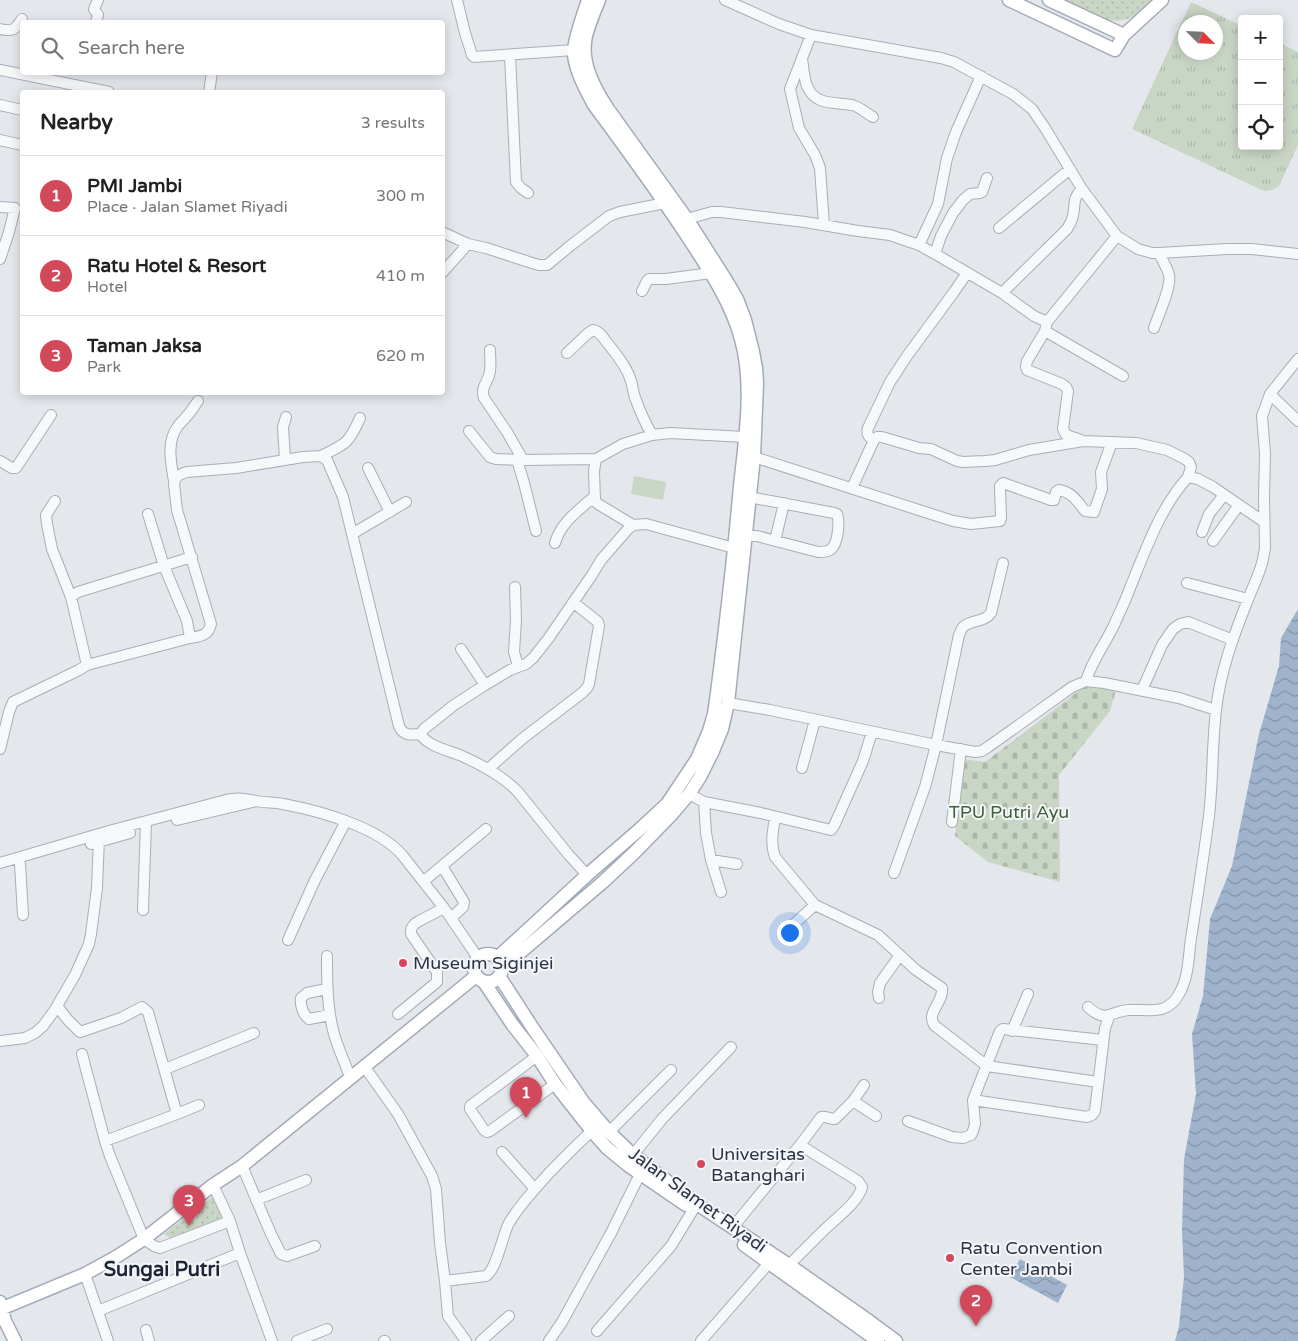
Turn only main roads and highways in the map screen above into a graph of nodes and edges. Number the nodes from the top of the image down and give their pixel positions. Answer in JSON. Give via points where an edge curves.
{"nodes":[{"id":1,"x":588,"y":0,"type":"edge"},
{"id":2,"x":599,"y":0,"type":"edge"},
{"id":3,"x":1009,"y":0,"type":"edge"},
{"id":4,"x":1162,"y":0,"type":"edge"},
{"id":5,"x":1054,"y":1,"type":"edge"},
{"id":6,"x":1124,"y":35,"type":"junction"},
{"id":7,"x":734,"y":603,"type":"junction"},
{"id":8,"x":732,"y":621,"type":"junction"},
{"id":9,"x":499,"y":967,"type":"junction"},
{"id":10,"x":480,"y":979,"type":"junction"},
{"id":11,"x":579,"y":1106,"type":"junction"},
{"id":12,"x":1,"y":1306,"type":"edge"},
{"id":13,"x":870,"y":1334,"type":"edge"},
{"id":14,"x":15,"y":1341,"type":"edge"},
{"id":15,"x":23,"y":1341,"type":"edge"},
{"id":16,"x":896,"y":1341,"type":"edge"}],
"edges":[{"from":1,"to":7,"type":"main road","via":[[574,50],[586,90],[711,273],[741,338],[747,383],[734,548]]},
{"from":2,"to":7,"type":"main road","via":[[585,38],[585,58],[591,80],[598,95],[687,219],[737,299],[756,368],[754,457],[746,536]]},
{"from":3,"to":6,"type":"main road","via":[[1115,50]]},
{"from":4,"to":6,"type":"main road"},
{"from":5,"to":6,"type":"main road"},
{"from":7,"to":8,"type":"main road"},
{"from":8,"to":9,"type":"main road","via":[[714,714],[697,760],[666,804],[587,875]]},
{"from":8,"to":9,"type":"main road","via":[[728,704],[722,728],[700,777],[672,814],[616,870]]},
{"from":9,"to":10,"type":"main road","via":[[492,981]]},
{"from":9,"to":10,"type":"main road","via":[[493,955],[482,955],[474,965]]},
{"from":9,"to":11,"type":"main road","name":"Jalan Slamet Riyadi"},
{"from":10,"to":11,"type":"main road","name":"Jalan Slamet Riyadi","via":[[555,1084]]},
{"from":10,"to":12,"type":"main road","via":[[144,1239],[85,1274]]},
{"from":11,"to":13,"type":"main road","name":"Jalan Slamet Riyadi","via":[[633,1155],[697,1204],[790,1265]]},
{"from":11,"to":13,"type":"main road","name":"Jalan Slamet Riyadi","via":[[592,1131],[640,1174]]},
{"from":12,"to":14,"type":"main road"},
{"from":12,"to":15,"type":"main road","via":[[12,1317]]},
{"from":13,"to":16,"type":"main road","name":"Jalan Slamet Riyadi"}]}
